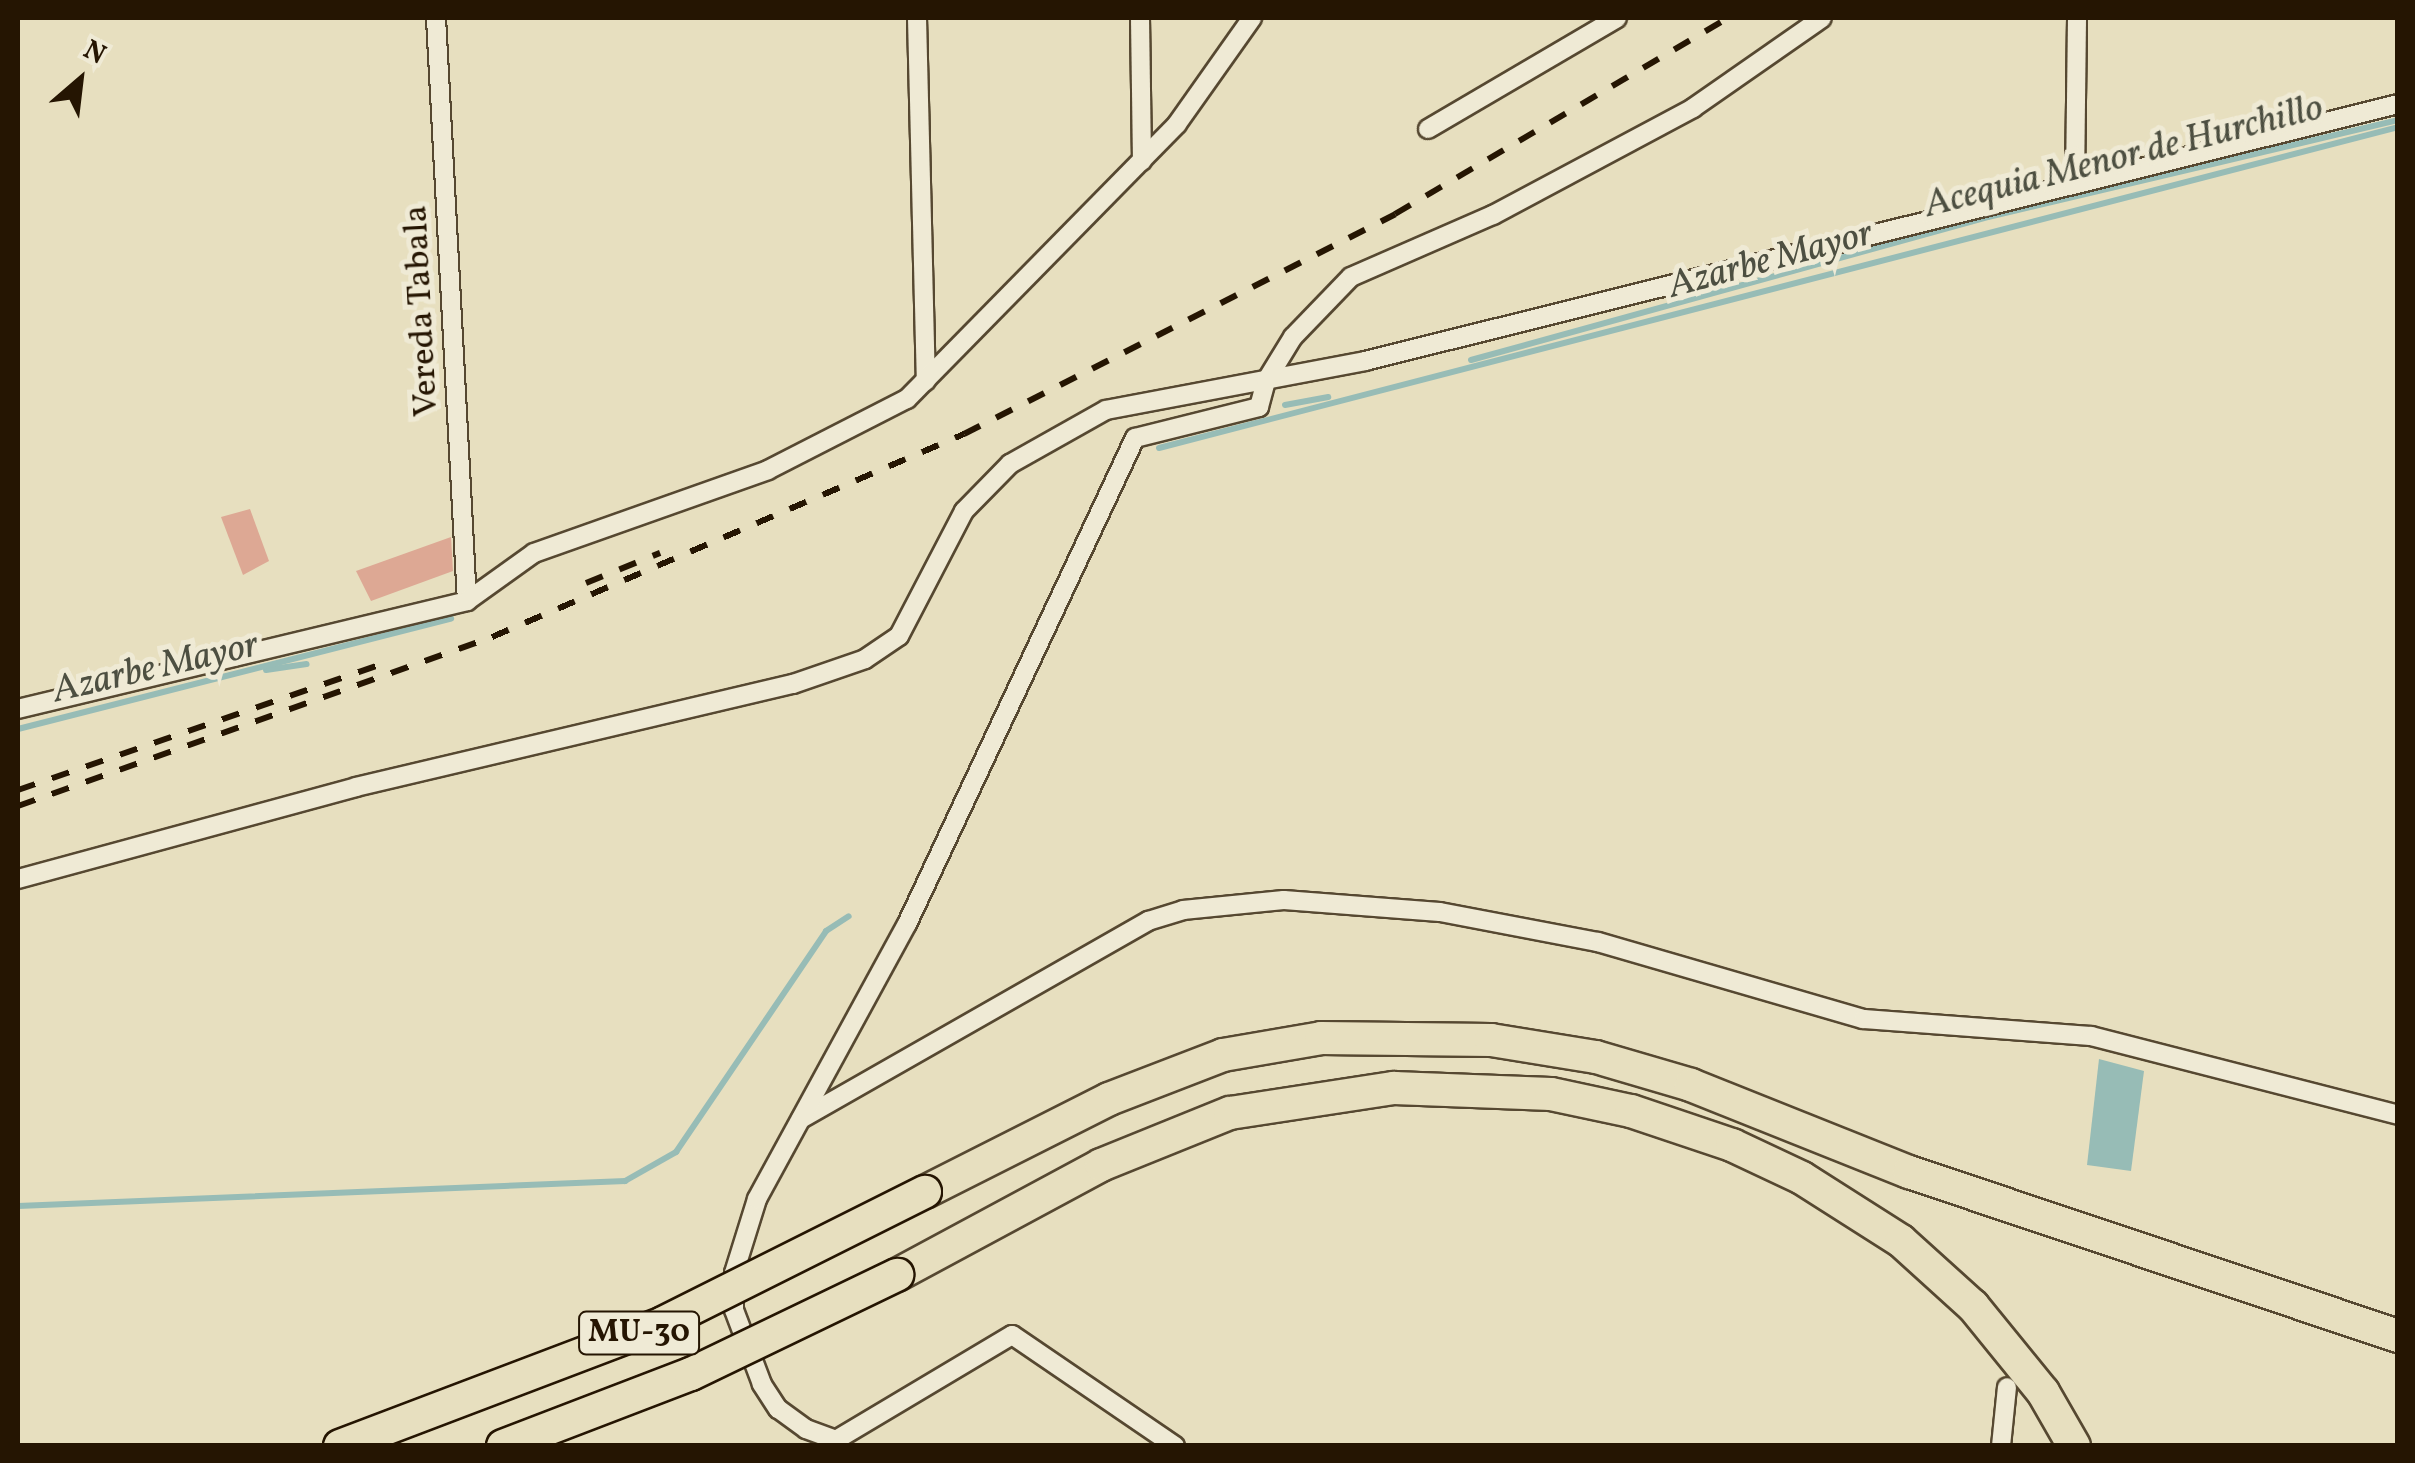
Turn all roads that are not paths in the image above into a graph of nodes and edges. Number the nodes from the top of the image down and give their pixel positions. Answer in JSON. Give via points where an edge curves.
{"nodes":[{"id":1,"x":436,"y":18,"type":"edge"},
{"id":2,"x":917,"y":18,"type":"edge"},
{"id":3,"x":1140,"y":18,"type":"edge"},
{"id":4,"x":1252,"y":18,"type":"edge"},
{"id":5,"x":1617,"y":18,"type":"edge"},
{"id":6,"x":1822,"y":18,"type":"edge"},
{"id":7,"x":2077,"y":18,"type":"edge"},
{"id":8,"x":2398,"y":104,"type":"edge"},
{"id":9,"x":1428,"y":129,"type":"dead end"},
{"id":10,"x":1142,"y":162,"type":"junction"},
{"id":11,"x":2075,"y":183,"type":"junction"},
{"id":12,"x":926,"y":381,"type":"junction"},
{"id":13,"x":1266,"y":381,"type":"junction"},
{"id":14,"x":467,"y":601,"type":"junction"},
{"id":15,"x":18,"y":709,"type":"edge"},
{"id":16,"x":18,"y":879,"type":"edge"},
{"id":17,"x":2398,"y":1115,"type":"edge"},
{"id":18,"x":801,"y":1119,"type":"junction"},
{"id":19,"x":2398,"y":1336,"type":"edge"},
{"id":20,"x":2006,"y":1387,"type":"dead end"},
{"id":21,"x":340,"y":1446,"type":"edge"},
{"id":22,"x":503,"y":1446,"type":"edge"},
{"id":23,"x":1175,"y":1446,"type":"edge"},
{"id":24,"x":2001,"y":1446,"type":"edge"},
{"id":25,"x":2074,"y":1446,"type":"edge"}],
"edges":[{"from":1,"to":14,"type":"street","name":"Vereda Tabala"},
{"from":2,"to":12,"type":"street"},
{"from":3,"to":10,"type":"street"},
{"from":4,"to":10,"type":"street"},
{"from":5,"to":9,"type":"street"},
{"from":6,"to":13,"type":"street","via":[[1693,108],[1493,216],[1351,277],[1294,337]]},
{"from":7,"to":11,"type":"street"},
{"from":8,"to":11,"type":"street"},
{"from":10,"to":12,"type":"street"},
{"from":11,"to":13,"type":"street"},
{"from":12,"to":14,"type":"street","via":[[906,399],[768,470],[534,553]]},
{"from":13,"to":16,"type":"street","via":[[1106,410],[1010,464],[964,511],[899,636],[865,659],[793,684],[356,787]]},
{"from":13,"to":18,"type":"street","via":[[1258,407],[1135,438],[908,924]]},
{"from":14,"to":15,"type":"street"},
{"from":17,"to":18,"type":"street","via":[[2091,1036],[1863,1018],[1598,942],[1440,912],[1284,900],[1148,920]]},
{"from":18,"to":23,"type":"street","via":[[757,1199],[734,1273],[734,1310],[778,1409],[836,1440],[1012,1336]]},
{"from":19,"to":21,"type":"highway","number":"MU-30","bridge":true,"via":[[1909,1172],[1690,1086],[1521,1043],[1408,1036],[1266,1045],[1109,1099],[664,1323]]},
{"from":20,"to":24,"type":"street"},
{"from":22,"to":25,"type":"highway","number":"MU-30","bridge":true,"via":[[691,1374],[1140,1148],[1269,1102],[1419,1086],[1514,1090],[1602,1104],[1768,1160],[1901,1240],[1973,1306],[2042,1392]]}]}
